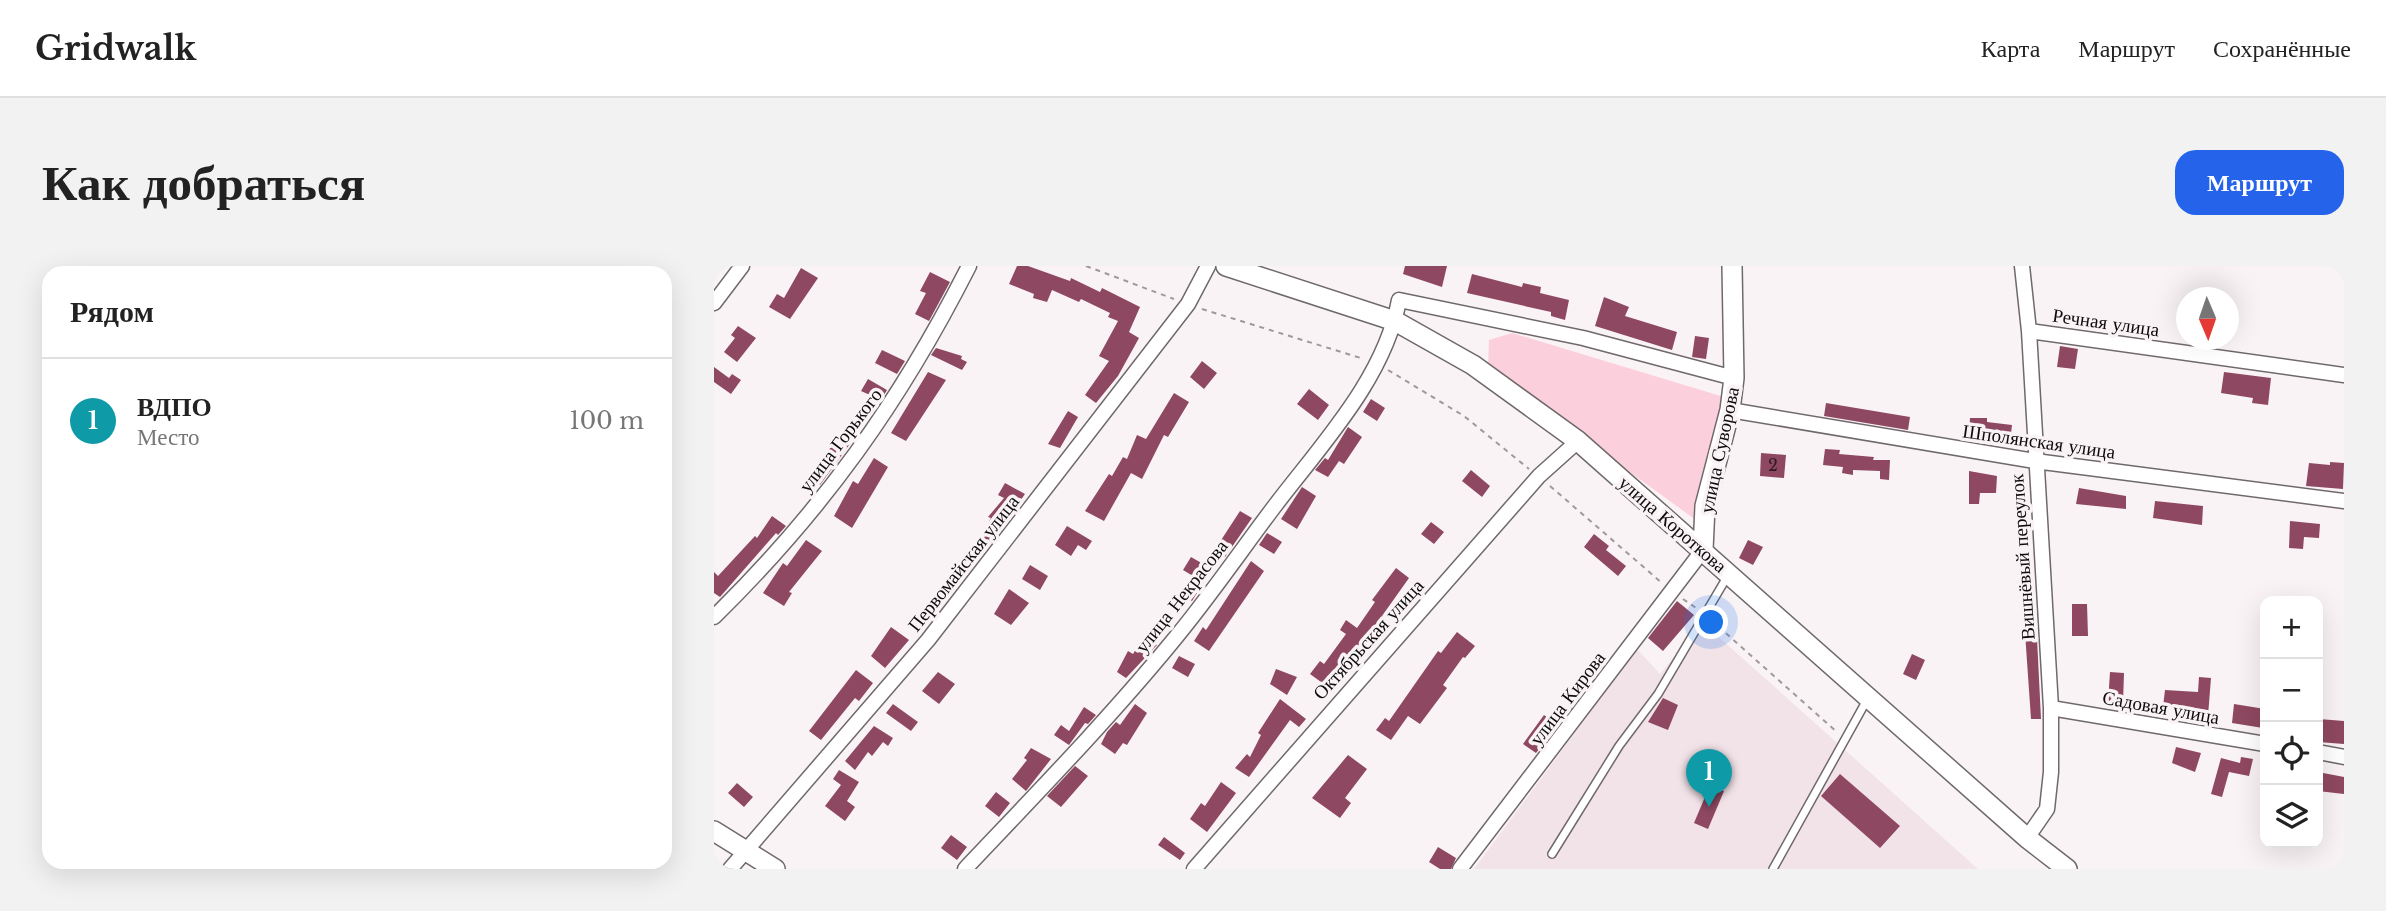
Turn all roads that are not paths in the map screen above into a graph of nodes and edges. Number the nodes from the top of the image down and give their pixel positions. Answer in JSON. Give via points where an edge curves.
{"nodes":[{"id":1,"x":742,"y":266,"type":"edge"},
{"id":2,"x":969,"y":266,"type":"edge"},
{"id":3,"x":1209,"y":266,"type":"edge"},
{"id":4,"x":1226,"y":266,"type":"edge"},
{"id":5,"x":1732,"y":266,"type":"edge"},
{"id":6,"x":2022,"y":266,"type":"edge"},
{"id":7,"x":714,"y":303,"type":"edge"},
{"id":8,"x":1395,"y":321,"type":"junction"},
{"id":9,"x":2029,"y":331,"type":"junction"},
{"id":10,"x":2344,"y":375,"type":"edge"},
{"id":11,"x":1734,"y":378,"type":"junction"},
{"id":12,"x":1730,"y":410,"type":"junction"},
{"id":13,"x":1578,"y":441,"type":"junction"},
{"id":14,"x":2035,"y":461,"type":"junction"},
{"id":15,"x":2344,"y":501,"type":"edge"},
{"id":16,"x":1703,"y":550,"type":"junction"},
{"id":17,"x":1729,"y":573,"type":"junction"},
{"id":18,"x":714,"y":617,"type":"edge"},
{"id":19,"x":1868,"y":697,"type":"junction"},
{"id":20,"x":2051,"y":708,"type":"junction"},
{"id":21,"x":2260,"y":743,"type":"edge"},
{"id":22,"x":2323,"y":753,"type":"edge"},
{"id":23,"x":2344,"y":757,"type":"edge"},
{"id":24,"x":714,"y":831,"type":"edge"},
{"id":25,"x":2027,"y":838,"type":"junction"},
{"id":26,"x":746,"y":851,"type":"junction"},
{"id":27,"x":1552,"y":854,"type":"dead end"},
{"id":28,"x":730,"y":869,"type":"edge"},
{"id":29,"x":775,"y":869,"type":"edge"},
{"id":30,"x":964,"y":869,"type":"edge"},
{"id":31,"x":1194,"y":869,"type":"edge"},
{"id":32,"x":1461,"y":869,"type":"edge"},
{"id":33,"x":1773,"y":869,"type":"edge"},
{"id":34,"x":2067,"y":869,"type":"edge"}],
"edges":[{"from":1,"to":7,"type":"street"},
{"from":2,"to":18,"type":"street","name":"улица Горького","via":[[929,345],[843,474]]},
{"from":3,"to":26,"type":"street","name":"Первомайская улица","via":[[1188,304],[928,640]]},
{"from":4,"to":8,"type":"street","name":"улица Короткова"},
{"from":5,"to":11,"type":"street","name":"улица Суворова"},
{"from":6,"to":9,"type":"street","name":"Вишнёвый переулок"},
{"from":8,"to":11,"type":"street","via":[[1399,300],[1583,338]]},
{"from":8,"to":13,"type":"street","name":"улица Короткова","via":[[1473,365]]},
{"from":8,"to":30,"type":"street","name":"улица Некрасова","via":[[1377,363],[1309,461],[1171,643]]},
{"from":9,"to":10,"type":"street","name":"Речная улица"},
{"from":9,"to":14,"type":"street","name":"Вишнёвый переулок"},
{"from":11,"to":12,"type":"street","name":"улица Суворова"},
{"from":12,"to":14,"type":"street","name":"Шполянская улица"},
{"from":12,"to":16,"type":"street","name":"улица Суворова","via":[[1704,506]]},
{"from":13,"to":16,"type":"street","name":"улица Короткова"},
{"from":13,"to":31,"type":"street","name":"Октябрьская улица","via":[[1539,476]]},
{"from":14,"to":15,"type":"street","name":"Шполянская улица"},
{"from":14,"to":20,"type":"street","name":"Вишнёвый переулок"},
{"from":16,"to":17,"type":"street","name":"улица Короткова"},
{"from":16,"to":32,"type":"street","name":"улица Кирова"},
{"from":17,"to":19,"type":"street","name":"улица Короткова"},
{"from":17,"to":27,"type":"lane"},
{"from":19,"to":25,"type":"street","name":"улица Короткова"},
{"from":19,"to":33,"type":"lane"},
{"from":20,"to":21,"type":"street","name":"Садовая улица"},
{"from":20,"to":25,"type":"street","name":"Вишнёвый переулок","via":[[2047,809]]},
{"from":22,"to":23,"type":"street"},
{"from":24,"to":26,"type":"street"},
{"from":25,"to":34,"type":"street","name":"улица Короткова"},
{"from":26,"to":28,"type":"street","name":"Первомайская улица"},
{"from":26,"to":29,"type":"street"}]}
